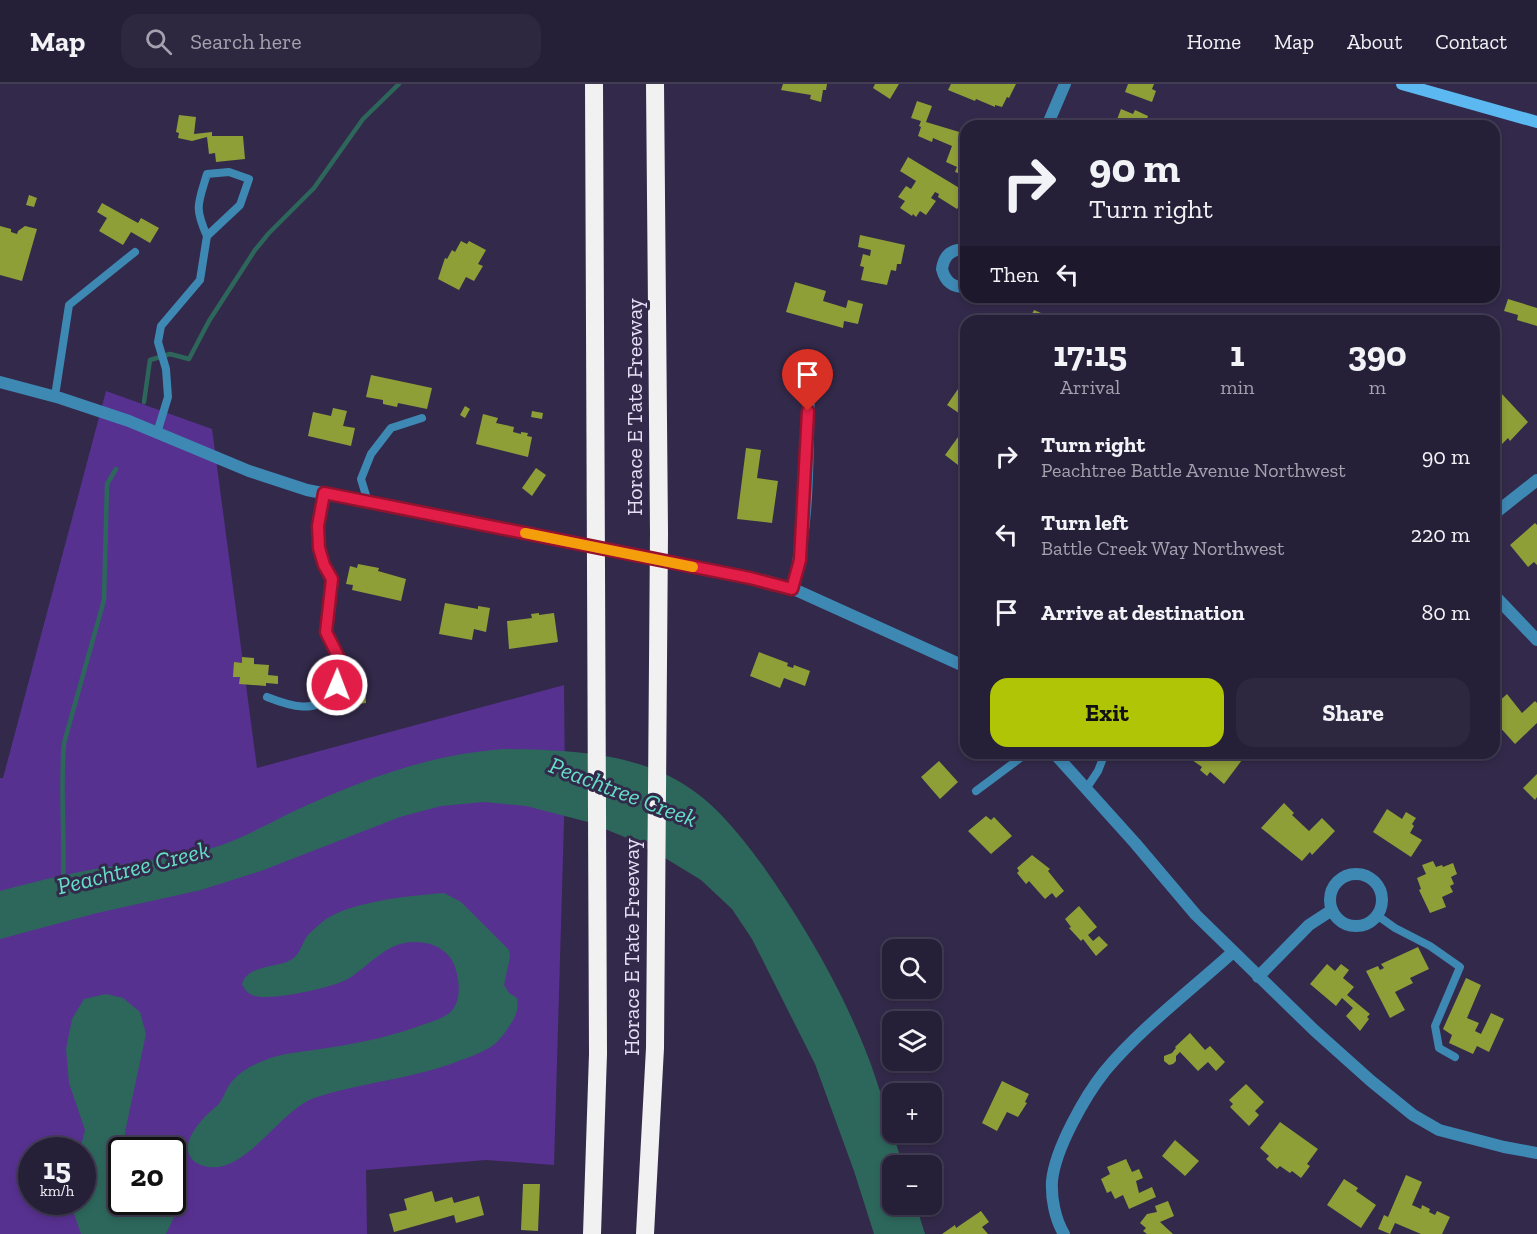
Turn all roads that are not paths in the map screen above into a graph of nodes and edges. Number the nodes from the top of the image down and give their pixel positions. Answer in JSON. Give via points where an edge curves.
{"nodes":[{"id":1,"x":594,"y":84,"type":"edge"},
{"id":2,"x":655,"y":84,"type":"edge"},
{"id":3,"x":1065,"y":84,"type":"edge"},
{"id":4,"x":1402,"y":84,"type":"edge"},
{"id":5,"x":1050,"y":120,"type":"edge"},
{"id":6,"x":1537,"y":122,"type":"edge"},
{"id":7,"x":207,"y":236,"type":"junction"},
{"id":8,"x":960,"y":250,"type":"edge"},
{"id":9,"x":135,"y":252,"type":"dead end"},
{"id":10,"x":960,"y":286,"type":"edge"},
{"id":11,"x":0,"y":382,"type":"edge"},
{"id":12,"x":809,"y":387,"type":"dead end"},
{"id":13,"x":55,"y":396,"type":"junction"},
{"id":14,"x":422,"y":418,"type":"dead end"},
{"id":15,"x":157,"y":433,"type":"junction"},
{"id":16,"x":1537,"y":480,"type":"edge"},
{"id":17,"x":324,"y":493,"type":"junction"},
{"id":18,"x":368,"y":502,"type":"junction"},
{"id":19,"x":1500,"y":509,"type":"edge"},
{"id":20,"x":792,"y":589,"type":"junction"},
{"id":21,"x":1500,"y":601,"type":"edge"},
{"id":22,"x":1537,"y":640,"type":"edge"},
{"id":23,"x":960,"y":664,"type":"edge"},
{"id":24,"x":267,"y":697,"type":"dead end"},
{"id":25,"x":1019,"y":759,"type":"edge"},
{"id":26,"x":1059,"y":759,"type":"edge"},
{"id":27,"x":1103,"y":759,"type":"edge"},
{"id":28,"x":1086,"y":789,"type":"junction"},
{"id":29,"x":976,"y":791,"type":"dead end"},
{"id":30,"x":1332,"y":910,"type":"junction"},
{"id":31,"x":1378,"y":916,"type":"junction"},
{"id":32,"x":1233,"y":952,"type":"junction"},
{"id":33,"x":1258,"y":977,"type":"junction"},
{"id":34,"x":1455,"y":1058,"type":"dead end"},
{"id":35,"x":1537,"y":1153,"type":"edge"},
{"id":36,"x":592,"y":1234,"type":"edge"},
{"id":37,"x":645,"y":1234,"type":"edge"},
{"id":38,"x":1064,"y":1234,"type":"edge"}],
"edges":[{"from":1,"to":36,"type":"highway","name":"Horace E Tate Freeway","via":[[598,1054]]},
{"from":2,"to":37,"type":"highway","name":"Horace E Tate Freeway","via":[[659,521],[655,1048]]},
{"from":3,"to":5,"type":"street"},
{"from":4,"to":6,"type":"street"},
{"from":7,"to":7,"type":"lane","via":[[240,205],[249,179],[230,172],[207,174],[198,214]]},
{"from":7,"to":15,"type":"lane","via":[[200,280],[161,326],[158,342],[168,397]]},
{"from":8,"to":10,"type":"street","via":[[947,255],[942,269],[948,282]]},
{"from":9,"to":13,"type":"lane","via":[[69,305]]},
{"from":11,"to":13,"type":"street"},
{"from":12,"to":20,"type":"street","via":[[800,560]]},
{"from":13,"to":15,"type":"street"},
{"from":14,"to":18,"type":"lane","via":[[391,428],[372,454],[361,479]]},
{"from":15,"to":17,"type":"street","via":[[249,471]]},
{"from":16,"to":19,"type":"street"},
{"from":17,"to":18,"type":"street"},
{"from":17,"to":24,"type":"lane","via":[[319,548],[332,579],[326,632],[340,660],[337,685],[328,699],[318,705],[303,707]]},
{"from":18,"to":20,"type":"street","bridge":true},
{"from":20,"to":23,"type":"street"},
{"from":21,"to":22,"type":"street"},
{"from":25,"to":29,"type":"lane"},
{"from":26,"to":28,"type":"street"},
{"from":27,"to":28,"type":"lane"},
{"from":28,"to":32,"type":"street"},
{"from":30,"to":31,"type":"street","via":[[1349,926],[1365,925]]},
{"from":30,"to":31,"type":"street","via":[[1331,892],[1335,884],[1359,874],[1375,882],[1380,890],[1382,907]]},
{"from":30,"to":33,"type":"street","via":[[1309,925]]},
{"from":31,"to":34,"type":"lane","via":[[1460,967],[1435,1026],[1439,1048]]},
{"from":32,"to":33,"type":"street"},
{"from":32,"to":38,"type":"street","via":[[1126,1047],[1085,1100],[1061,1148],[1052,1179],[1052,1201]]},
{"from":33,"to":35,"type":"street","via":[[1413,1115],[1439,1130]]}]}
